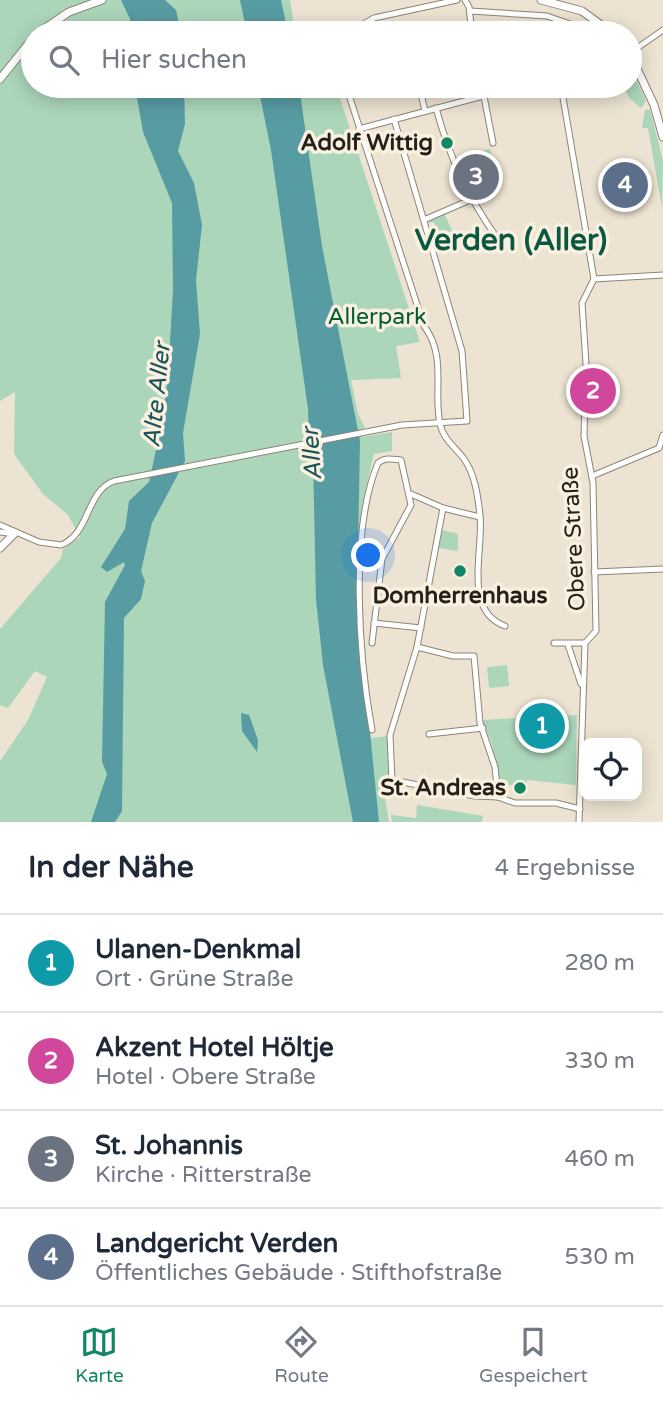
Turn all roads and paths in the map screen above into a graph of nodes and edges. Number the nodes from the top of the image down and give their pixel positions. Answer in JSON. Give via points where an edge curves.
{"nodes":[{"id":1,"x":102,"y":0,"type":"edge"},
{"id":2,"x":457,"y":0,"type":"edge"},
{"id":3,"x":465,"y":0,"type":"edge"},
{"id":4,"x":541,"y":0,"type":"edge"},
{"id":5,"x":470,"y":11,"type":"junction"},
{"id":6,"x":597,"y":20,"type":"edge"},
{"id":7,"x":56,"y":21,"type":"edge"},
{"id":8,"x":369,"y":21,"type":"edge"},
{"id":9,"x":471,"y":21,"type":"edge"},
{"id":10,"x":561,"y":21,"type":"edge"},
{"id":11,"x":663,"y":30,"type":"edge"},
{"id":12,"x":642,"y":45,"type":"edge"},
{"id":13,"x":21,"y":53,"type":"edge"},
{"id":14,"x":0,"y":79,"type":"edge"},
{"id":15,"x":642,"y":80,"type":"edge"},
{"id":16,"x":350,"y":98,"type":"edge"},
{"id":17,"x":422,"y":98,"type":"edge"},
{"id":18,"x":475,"y":98,"type":"edge"},
{"id":19,"x":483,"y":98,"type":"edge"},
{"id":20,"x":562,"y":98,"type":"edge"},
{"id":21,"x":663,"y":103,"type":"edge"},
{"id":22,"x":654,"y":105,"type":"junction"},
{"id":23,"x":436,"y":108,"type":"junction"},
{"id":24,"x":425,"y":111,"type":"junction"},
{"id":25,"x":394,"y":119,"type":"junction"},
{"id":26,"x":359,"y":129,"type":"junction"},
{"id":27,"x":663,"y":137,"type":"edge"},
{"id":28,"x":493,"y":143,"type":"dead end"},
{"id":29,"x":470,"y":200,"type":"junction"},
{"id":30,"x":426,"y":219,"type":"junction"},
{"id":31,"x":498,"y":238,"type":"dead end"},
{"id":32,"x":663,"y":275,"type":"edge"},
{"id":33,"x":594,"y":279,"type":"junction"},
{"id":34,"x":439,"y":422,"type":"junction"},
{"id":35,"x":663,"y":435,"type":"edge"},
{"id":36,"x":592,"y":476,"type":"junction"},
{"id":37,"x":411,"y":494,"type":"junction"},
{"id":38,"x":443,"y":508,"type":"junction"},
{"id":39,"x":480,"y":517,"type":"junction"},
{"id":40,"x":0,"y":525,"type":"edge"},
{"id":41,"x":0,"y":532,"type":"edge"},
{"id":42,"x":16,"y":534,"type":"junction"},
{"id":43,"x":0,"y":548,"type":"edge"},
{"id":44,"x":663,"y":569,"type":"edge"},
{"id":45,"x":594,"y":572,"type":"junction"},
{"id":46,"x":374,"y":623,"type":"junction"},
{"id":47,"x":505,"y":626,"type":"dead end"},
{"id":48,"x":421,"y":628,"type":"junction"},
{"id":49,"x":372,"y":642,"type":"dead end"},
{"id":50,"x":554,"y":643,"type":"dead end"},
{"id":51,"x":584,"y":643,"type":"junction"},
{"id":52,"x":568,"y":645,"type":"junction"},
{"id":53,"x":417,"y":647,"type":"junction"},
{"id":54,"x":582,"y":684,"type":"junction"},
{"id":55,"x":483,"y":728,"type":"junction"},
{"id":56,"x":372,"y":730,"type":"dead end"},
{"id":57,"x":429,"y":734,"type":"dead end"},
{"id":58,"x":498,"y":797,"type":"junction"},
{"id":59,"x":580,"y":809,"type":"junction"},
{"id":60,"x":579,"y":822,"type":"edge"}],
"edges":[{"from":1,"to":7,"type":"main road"},
{"from":2,"to":8,"type":"street"},
{"from":3,"to":5,"type":"street"},
{"from":4,"to":6,"type":"main road","via":[[574,8]]},
{"from":5,"to":9,"type":"street"},
{"from":5,"to":10,"type":"street"},
{"from":11,"to":12,"type":"street"},
{"from":13,"to":14,"type":"main road"},
{"from":15,"to":22,"type":"main road"},
{"from":16,"to":26,"type":"street"},
{"from":17,"to":24,"type":"street"},
{"from":18,"to":23,"type":"street"},
{"from":19,"to":28,"type":"street"},
{"from":20,"to":33,"type":"street"},
{"from":21,"to":22,"type":"main road"},
{"from":22,"to":27,"type":"main road"},
{"from":23,"to":24,"type":"street"},
{"from":23,"to":29,"type":"street"},
{"from":24,"to":25,"type":"street"},
{"from":25,"to":26,"type":"street"},
{"from":25,"to":30,"type":"street"},
{"from":26,"to":34,"type":"street","via":[[434,346],[440,376]]},
{"from":29,"to":30,"type":"street"},
{"from":29,"to":31,"type":"street"},
{"from":30,"to":34,"type":"street","via":[[462,351],[467,421]]},
{"from":32,"to":33,"type":"street"},
{"from":33,"to":36,"type":"street","name":"Obere Straße","via":[[582,303],[584,436]]},
{"from":34,"to":39,"type":"street","via":[[471,473]]},
{"from":34,"to":42,"type":"street","via":[[119,480],[101,489],[77,534],[66,543],[52,546]]},
{"from":35,"to":36,"type":"street","via":[[659,448]]},
{"from":36,"to":45,"type":"street","name":"Obere Straße"},
{"from":37,"to":38,"type":"street"},
{"from":37,"to":46,"type":"street","via":[[411,505],[383,559]]},
{"from":37,"to":56,"type":"street","via":[[401,460],[377,463],[364,524],[361,634]]},
{"from":38,"to":39,"type":"street"},
{"from":38,"to":48,"type":"street"},
{"from":39,"to":47,"type":"street","via":[[480,600],[487,616]]},
{"from":40,"to":42,"type":"street"},
{"from":41,"to":42,"type":"street"},
{"from":42,"to":43,"type":"main road"},
{"from":44,"to":45,"type":"street"},
{"from":45,"to":51,"type":"street","name":"Obere Straße","via":[[596,631]]},
{"from":46,"to":48,"type":"street"},
{"from":46,"to":49,"type":"street"},
{"from":48,"to":53,"type":"street"},
{"from":50,"to":52,"type":"street"},
{"from":51,"to":52,"type":"street"},
{"from":51,"to":54,"type":"street","name":"Obere Straße"},
{"from":52,"to":54,"type":"street"},
{"from":53,"to":55,"type":"street","via":[[474,656]]},
{"from":53,"to":58,"type":"street","via":[[390,735],[392,780]]},
{"from":54,"to":59,"type":"street","name":"Obere Straße"},
{"from":55,"to":57,"type":"street"},
{"from":55,"to":58,"type":"street"},
{"from":58,"to":59,"type":"street"},
{"from":59,"to":60,"type":"street","name":"Obere Straße"}]}
